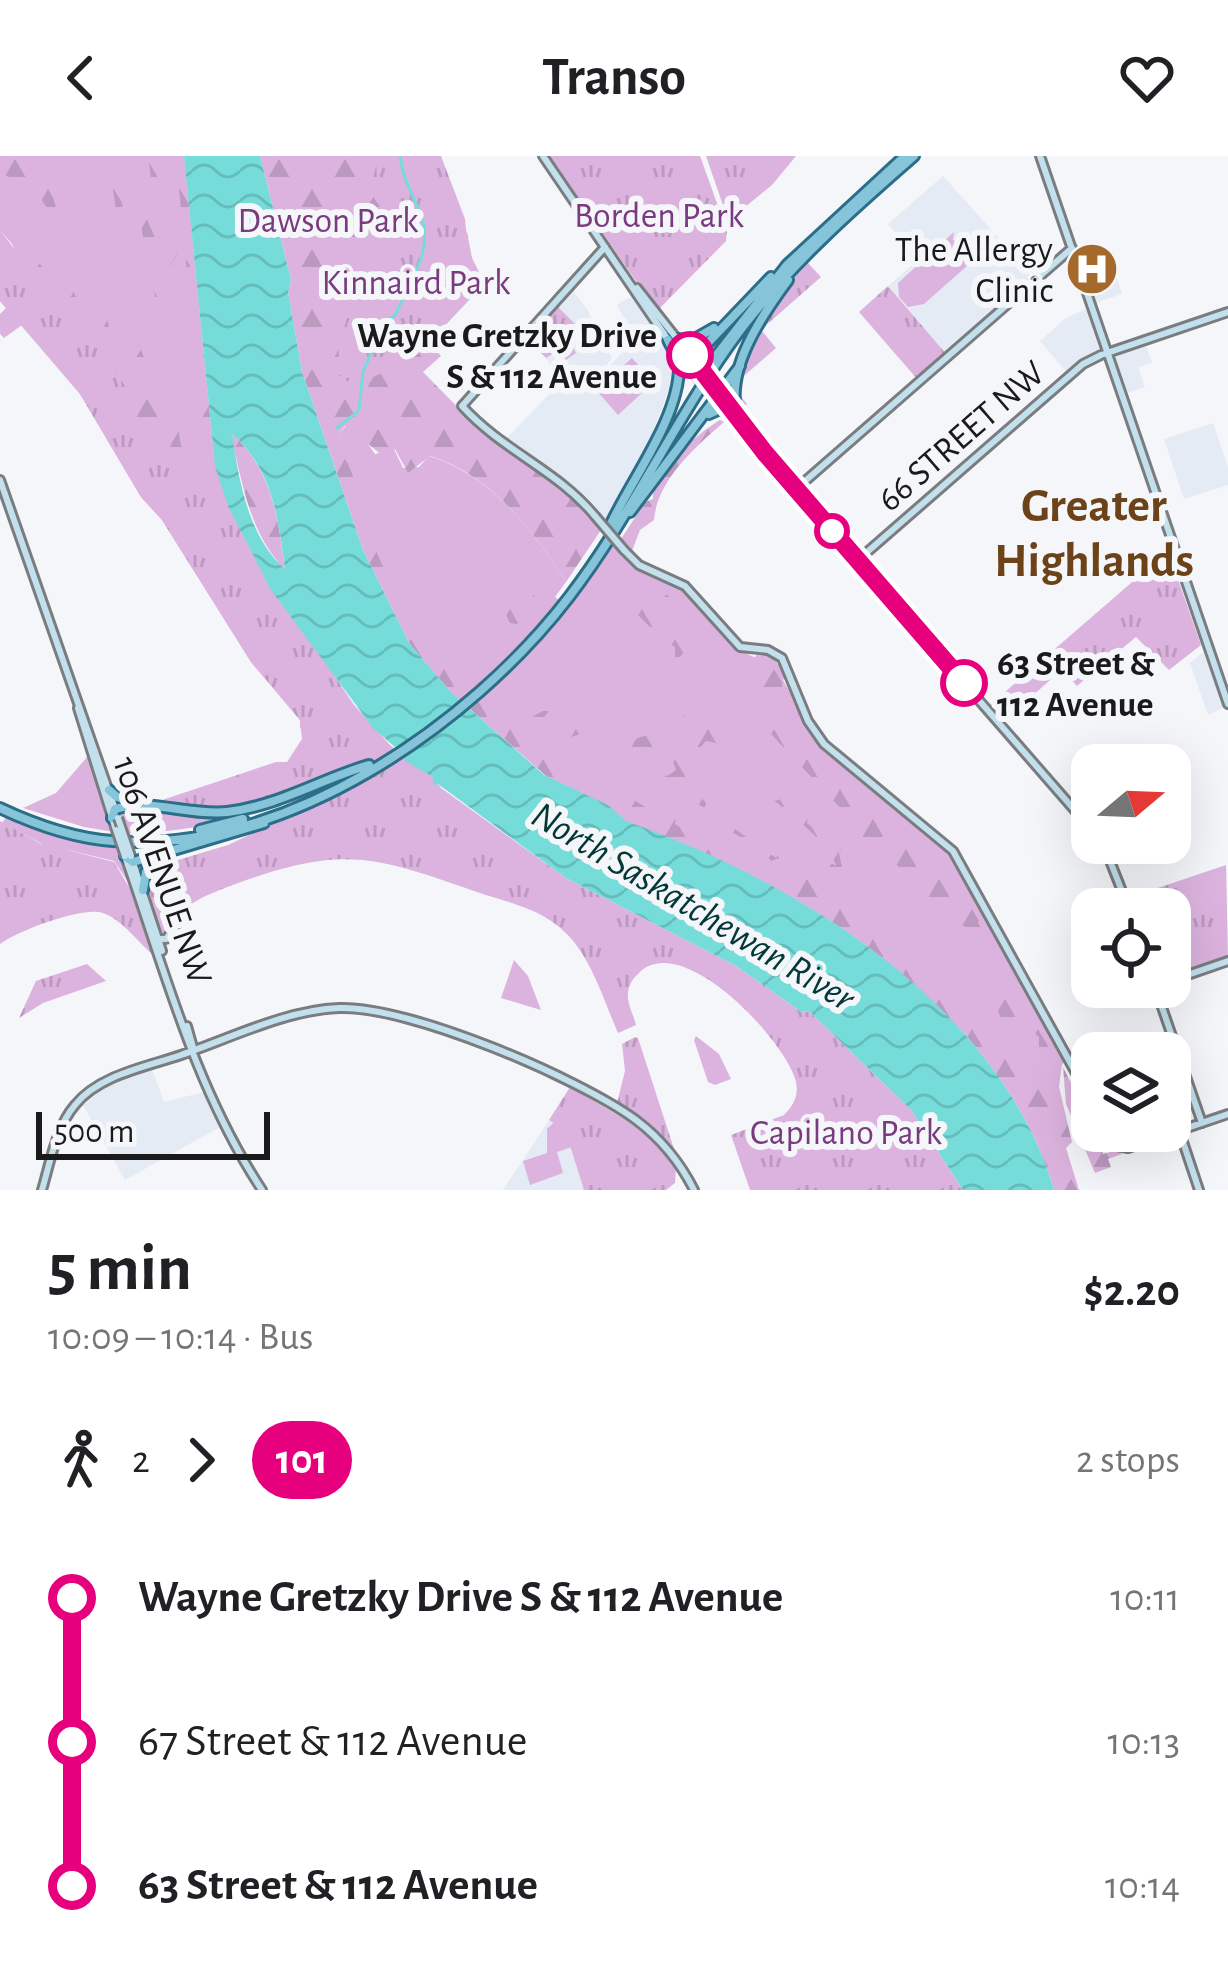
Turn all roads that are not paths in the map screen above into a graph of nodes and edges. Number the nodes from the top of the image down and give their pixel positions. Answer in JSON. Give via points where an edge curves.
{"nodes":[{"id":1,"x":543,"y":156,"type":"edge"},
{"id":2,"x":909,"y":156,"type":"edge"},
{"id":3,"x":1040,"y":156,"type":"edge"},
{"id":4,"x":605,"y":248,"type":"junction"},
{"id":5,"x":1072,"y":248,"type":"junction"},
{"id":6,"x":804,"y":251,"type":"junction"},
{"id":7,"x":1228,"y":312,"type":"edge"},
{"id":8,"x":725,"y":320,"type":"junction"},
{"id":9,"x":673,"y":340,"type":"junction"},
{"id":10,"x":1105,"y":354,"type":"junction"},
{"id":11,"x":1084,"y":359,"type":"dead end"},
{"id":12,"x":692,"y":364,"type":"junction"},
{"id":13,"x":740,"y":366,"type":"junction"},
{"id":14,"x":676,"y":382,"type":"junction"},
{"id":15,"x":716,"y":394,"type":"junction"},
{"id":16,"x":732,"y":413,"type":"junction"},
{"id":17,"x":699,"y":422,"type":"junction"},
{"id":18,"x":0,"y":480,"type":"edge"},
{"id":19,"x":796,"y":489,"type":"junction"},
{"id":20,"x":15,"y":524,"type":"junction"},
{"id":21,"x":2,"y":529,"type":"edge"},
{"id":22,"x":611,"y":530,"type":"junction"},
{"id":23,"x":858,"y":560,"type":"junction"},
{"id":24,"x":1228,"y":704,"type":"edge"},
{"id":25,"x":78,"y":708,"type":"junction"},
{"id":26,"x":375,"y":764,"type":"junction"},
{"id":27,"x":109,"y":790,"type":"junction"},
{"id":28,"x":0,"y":806,"type":"edge"},
{"id":29,"x":147,"y":806,"type":"junction"},
{"id":30,"x":1071,"y":806,"type":"edge"},
{"id":31,"x":115,"y":815,"type":"junction"},
{"id":32,"x":183,"y":850,"type":"junction"},
{"id":33,"x":130,"y":858,"type":"junction"},
{"id":34,"x":142,"y":890,"type":"junction"},
{"id":35,"x":177,"y":924,"type":"dead end"},
{"id":36,"x":157,"y":934,"type":"junction"},
{"id":37,"x":1228,"y":962,"type":"edge"},
{"id":38,"x":1191,"y":974,"type":"edge"},
{"id":39,"x":1162,"y":1008,"type":"edge"},
{"id":40,"x":194,"y":1051,"type":"junction"},
{"id":41,"x":1071,"y":1064,"type":"edge"},
{"id":42,"x":1228,"y":1114,"type":"edge"},
{"id":43,"x":1202,"y":1123,"type":"junction"},
{"id":44,"x":1191,"y":1126,"type":"edge"},
{"id":45,"x":1186,"y":1152,"type":"edge"},
{"id":46,"x":42,"y":1190,"type":"edge"},
{"id":47,"x":262,"y":1190,"type":"edge"},
{"id":48,"x":694,"y":1190,"type":"edge"},
{"id":49,"x":1199,"y":1190,"type":"edge"}],
"edges":[{"from":1,"to":4,"type":"street"},
{"from":2,"to":6,"type":"main road"},
{"from":3,"to":5,"type":"street"},
{"from":4,"to":9,"type":"street"},
{"from":4,"to":41,"type":"street","bridge":true,"via":[[462,406],[488,434],[573,490],[639,565],[685,586],[740,647],[782,658],[824,744],[952,851]]},
{"from":5,"to":10,"type":"street"},
{"from":5,"to":19,"type":"street"},
{"from":6,"to":8,"type":"main road"},
{"from":6,"to":13,"type":"main road"},
{"from":6,"to":22,"type":"main road","via":[[726,350]]},
{"from":7,"to":10,"type":"street","name":"66 STREET NW"},
{"from":8,"to":9,"type":"main road","via":[[691,341]]},
{"from":8,"to":12,"type":"main road"},
{"from":9,"to":12,"type":"street"},
{"from":9,"to":14,"type":"main road"},
{"from":10,"to":11,"type":"street","name":"66 STREET NW"},
{"from":10,"to":23,"type":"street","name":"66 STREET NW","via":[[1069,376]]},
{"from":10,"to":24,"type":"street"},
{"from":12,"to":14,"type":"main road"},
{"from":12,"to":15,"type":"street","bridge":true},
{"from":13,"to":15,"type":"main road"},
{"from":13,"to":16,"type":"main road"},
{"from":14,"to":22,"type":"main road"},
{"from":15,"to":16,"type":"street"},
{"from":15,"to":17,"type":"main road"},
{"from":16,"to":17,"type":"main road","via":[[716,410]]},
{"from":16,"to":19,"type":"street"},
{"from":17,"to":22,"type":"main road"},
{"from":18,"to":20,"type":"street","name":"106 AVENUE NW"},
{"from":19,"to":23,"type":"street"},
{"from":20,"to":21,"type":"street"},
{"from":20,"to":25,"type":"street","name":"106 AVENUE NW"},
{"from":22,"to":26,"type":"main road","via":[[558,610],[489,681],[439,725]]},
{"from":23,"to":30,"type":"street"},
{"from":25,"to":27,"type":"street","name":"106 AVENUE NW"},
{"from":25,"to":31,"type":"street","name":"106 AVENUE NW"},
{"from":26,"to":28,"type":"main road","via":[[262,818],[172,839],[90,838]]},
{"from":26,"to":29,"type":"main road","via":[[230,812]]},
{"from":26,"to":32,"type":"main road","via":[[292,813]]},
{"from":27,"to":29,"type":"main road"},
{"from":27,"to":31,"type":"street","name":"106 AVENUE NW"},
{"from":29,"to":31,"type":"main road"},
{"from":31,"to":33,"type":"street","name":"106 AVENUE NW","bridge":true},
{"from":32,"to":33,"type":"main road"},
{"from":32,"to":34,"type":"main road","via":[[149,867]]},
{"from":33,"to":34,"type":"street","name":"106 AVENUE NW"},
{"from":33,"to":40,"type":"street","name":"106 AVENUE NW"},
{"from":34,"to":36,"type":"street","name":"106 AVENUE NW"},
{"from":35,"to":36,"type":"street","via":[[164,940]]},
{"from":36,"to":40,"type":"street","name":"106 AVENUE NW"},
{"from":37,"to":38,"type":"street"},
{"from":39,"to":43,"type":"street"},
{"from":40,"to":46,"type":"street","via":[[107,1081],[74,1106]]},
{"from":40,"to":47,"type":"street","name":"106 AVENUE NW"},
{"from":40,"to":48,"type":"street","via":[[311,1011],[365,1009],[512,1055],[608,1103],[646,1128]]},
{"from":42,"to":43,"type":"street"},
{"from":43,"to":44,"type":"street"},
{"from":45,"to":49,"type":"street"}]}
